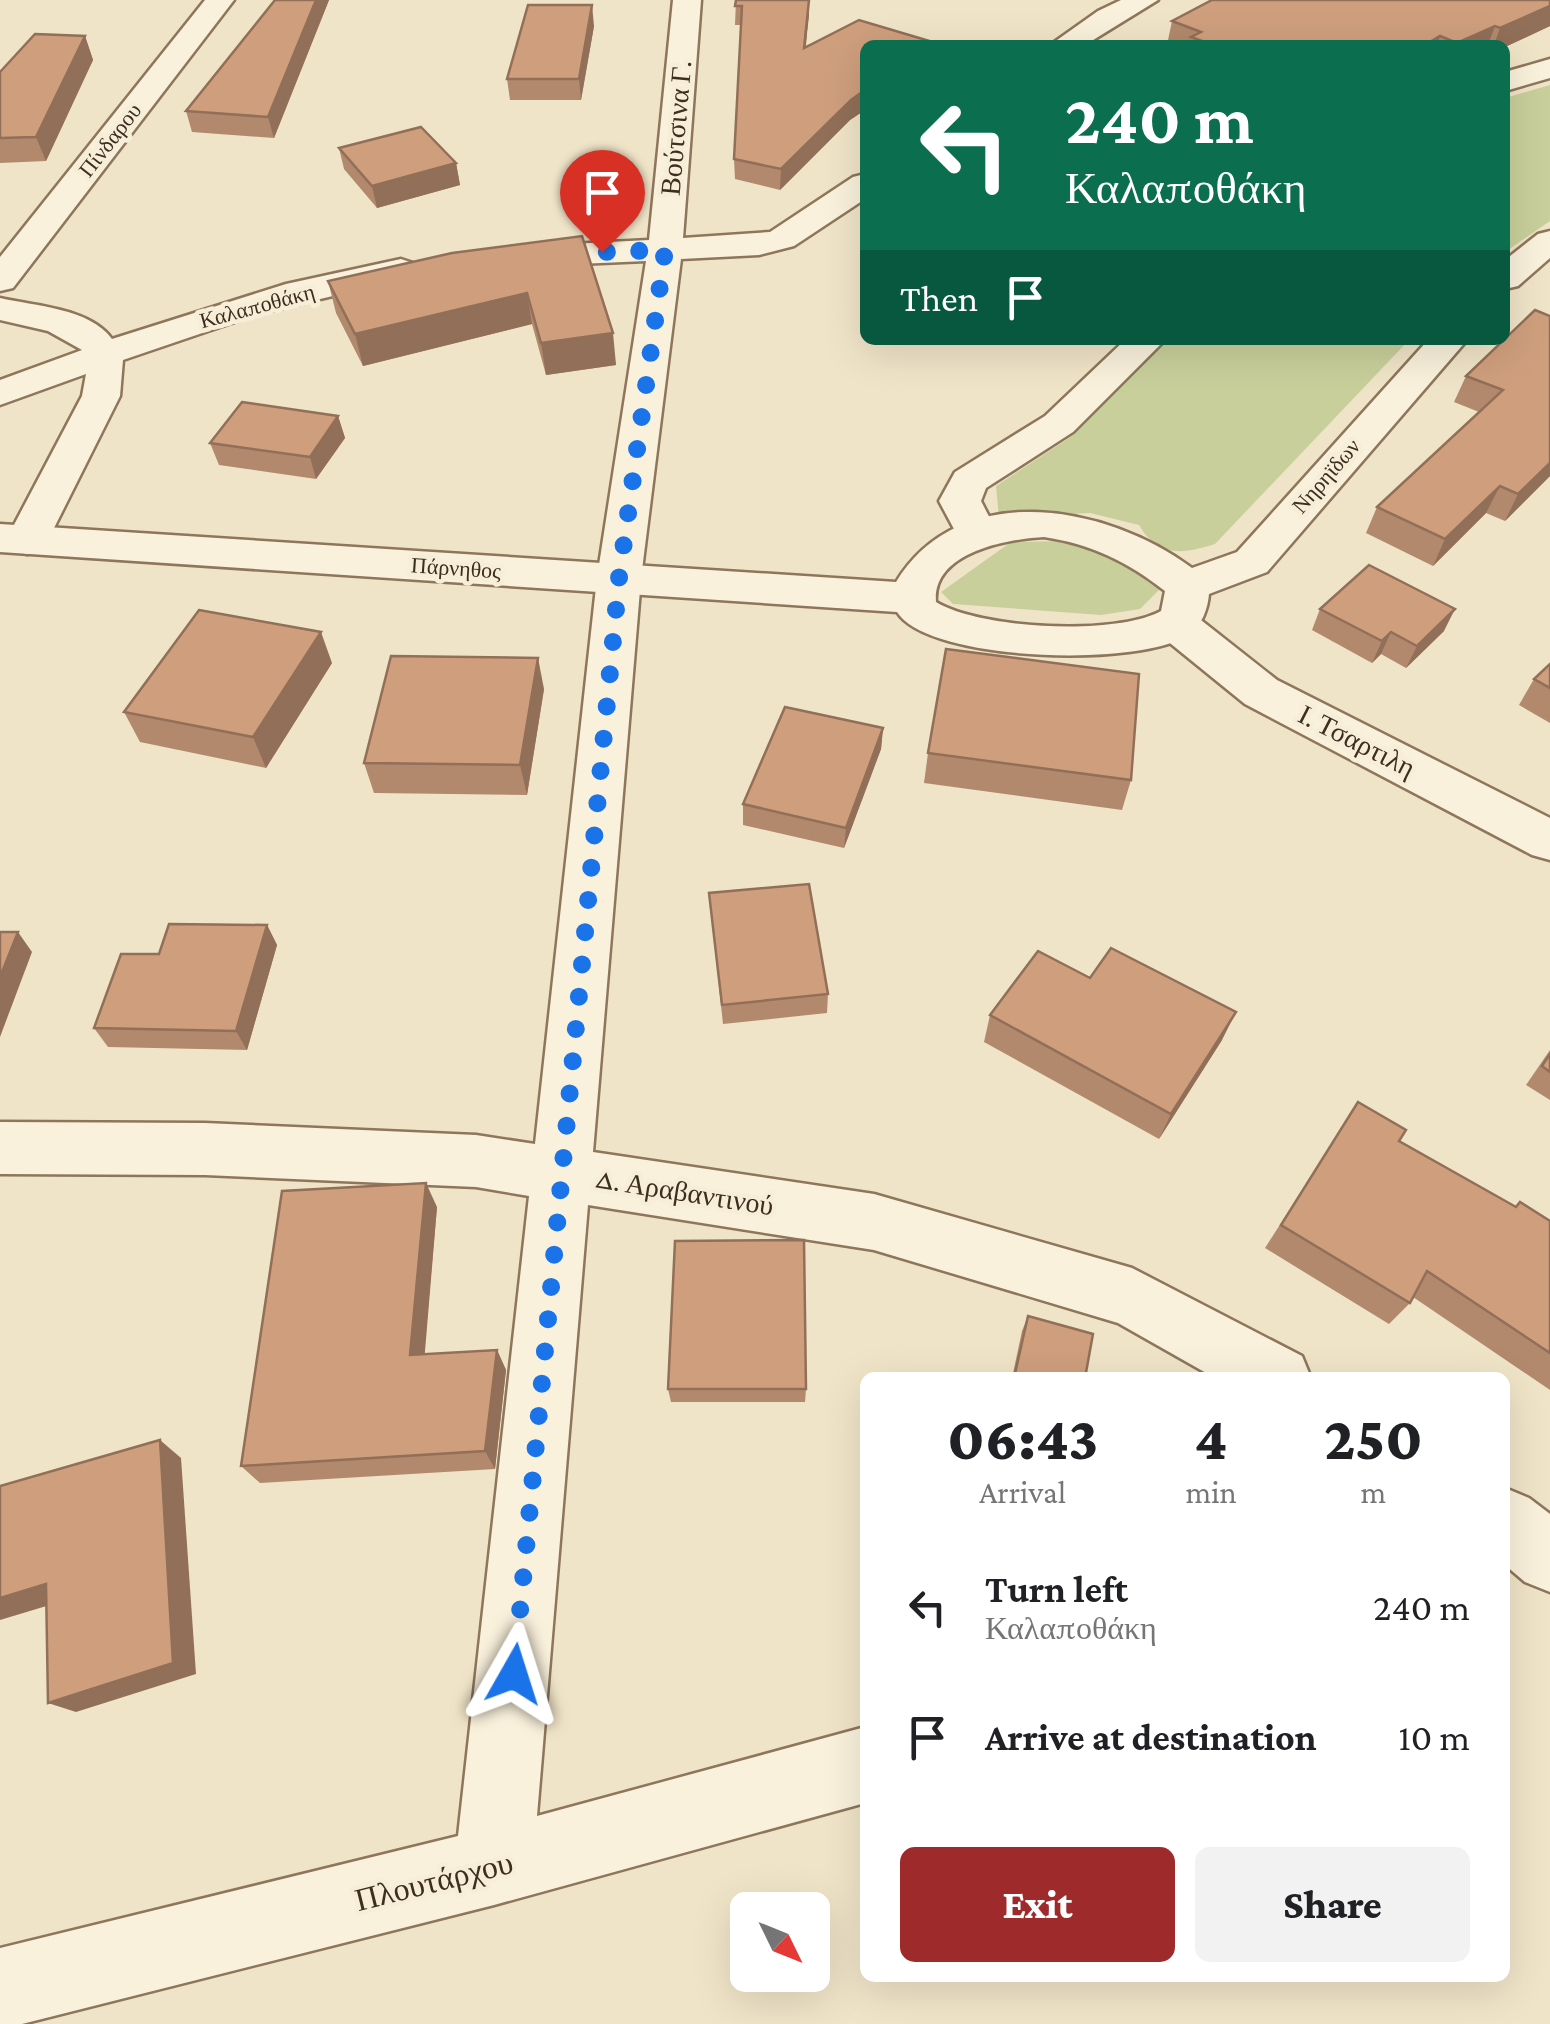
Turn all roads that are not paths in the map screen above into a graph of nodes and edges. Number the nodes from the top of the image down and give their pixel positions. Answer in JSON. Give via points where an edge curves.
{"nodes":[{"id":1,"x":220,"y":0,"type":"edge"},
{"id":2,"x":687,"y":0,"type":"edge"},
{"id":3,"x":1144,"y":0,"type":"edge"},
{"id":4,"x":1073,"y":40,"type":"edge"},
{"id":5,"x":1550,"y":68,"type":"edge"},
{"id":6,"x":1510,"y":80,"type":"edge"},
{"id":7,"x":860,"y":187,"type":"edge"},
{"id":8,"x":1550,"y":240,"type":"edge"},
{"id":9,"x":665,"y":250,"type":"junction"},
{"id":10,"x":471,"y":261,"type":"edge"},
{"id":11,"x":434,"y":265,"type":"edge"},
{"id":12,"x":1510,"y":274,"type":"edge"},
{"id":13,"x":0,"y":280,"type":"edge"},
{"id":14,"x":0,"y":309,"type":"edge"},
{"id":15,"x":1141,"y":345,"type":"edge"},
{"id":16,"x":1444,"y":345,"type":"edge"},
{"id":17,"x":106,"y":353,"type":"junction"},
{"id":18,"x":0,"y":393,"type":"edge"},
{"id":19,"x":977,"y":534,"type":"junction"},
{"id":20,"x":14,"y":539,"type":"edge"},
{"id":21,"x":619,"y":578,"type":"junction"},
{"id":22,"x":912,"y":598,"type":"junction"},
{"id":23,"x":1181,"y":605,"type":"junction"},
{"id":24,"x":1550,"y":841,"type":"edge"},
{"id":25,"x":0,"y":1148,"type":"edge"},
{"id":26,"x":564,"y":1172,"type":"junction"},
{"id":27,"x":1268,"y":1372,"type":"edge"},
{"id":28,"x":860,"y":1765,"type":"edge"},
{"id":29,"x":494,"y":1866,"type":"junction"},
{"id":30,"x":0,"y":1989,"type":"edge"}],
"edges":[{"from":1,"to":13,"type":"street","name":"Πίνδαρου"},
{"from":2,"to":9,"type":"street","name":"Βούτσινα Γ."},
{"from":3,"to":4,"type":"street"},
{"from":5,"to":6,"type":"street"},
{"from":7,"to":9,"type":"street","via":[[782,240]]},
{"from":8,"to":12,"type":"street"},
{"from":9,"to":10,"type":"street"},
{"from":9,"to":21,"type":"street","name":"Βούτσινα Γ."},
{"from":11,"to":17,"type":"street","name":"Καλαποθάκη","via":[[254,305]]},
{"from":14,"to":17,"type":"street","via":[[76,328]]},
{"from":15,"to":19,"type":"street","via":[[1059,424],[969,482],[960,501]]},
{"from":16,"to":23,"type":"street","name":"Νηρηϊδων","via":[[1252,562]]},
{"from":17,"to":18,"type":"street","name":"Καλαποθάκη"},
{"from":17,"to":20,"type":"street","via":[[101,396]]},
{"from":19,"to":22,"type":"street","name":"Ι. Τσαρτιλη","via":[[930,561]]},
{"from":19,"to":23,"type":"street","name":"Ι. Τσαρτιλη","via":[[1016,525],[1072,527],[1126,543]]},
{"from":20,"to":21,"type":"street","name":"Πάρνηθος"},
{"from":21,"to":22,"type":"street","name":"Πάρνηθος"},
{"from":21,"to":26,"type":"street","name":"Βούτσινα Γ."},
{"from":22,"to":23,"type":"street","name":"Νηρηϊδων","via":[[924,616],[944,624],[1029,638],[1141,638]]},
{"from":23,"to":24,"type":"street","name":"Ι. Τσαρτιλη","via":[[1261,692]]},
{"from":25,"to":26,"type":"street","name":"Δ. Αραβαντινού","via":[[344,1154]]},
{"from":26,"to":27,"type":"street","name":"Δ. Αραβαντινού","via":[[892,1227],[1132,1298]]},
{"from":26,"to":29,"type":"street","name":"Βούτσινα Γ."},
{"from":28,"to":29,"type":"street","name":"Πλουτάρχου"},
{"from":29,"to":30,"type":"street","name":"Πλουτάρχου"}]}
